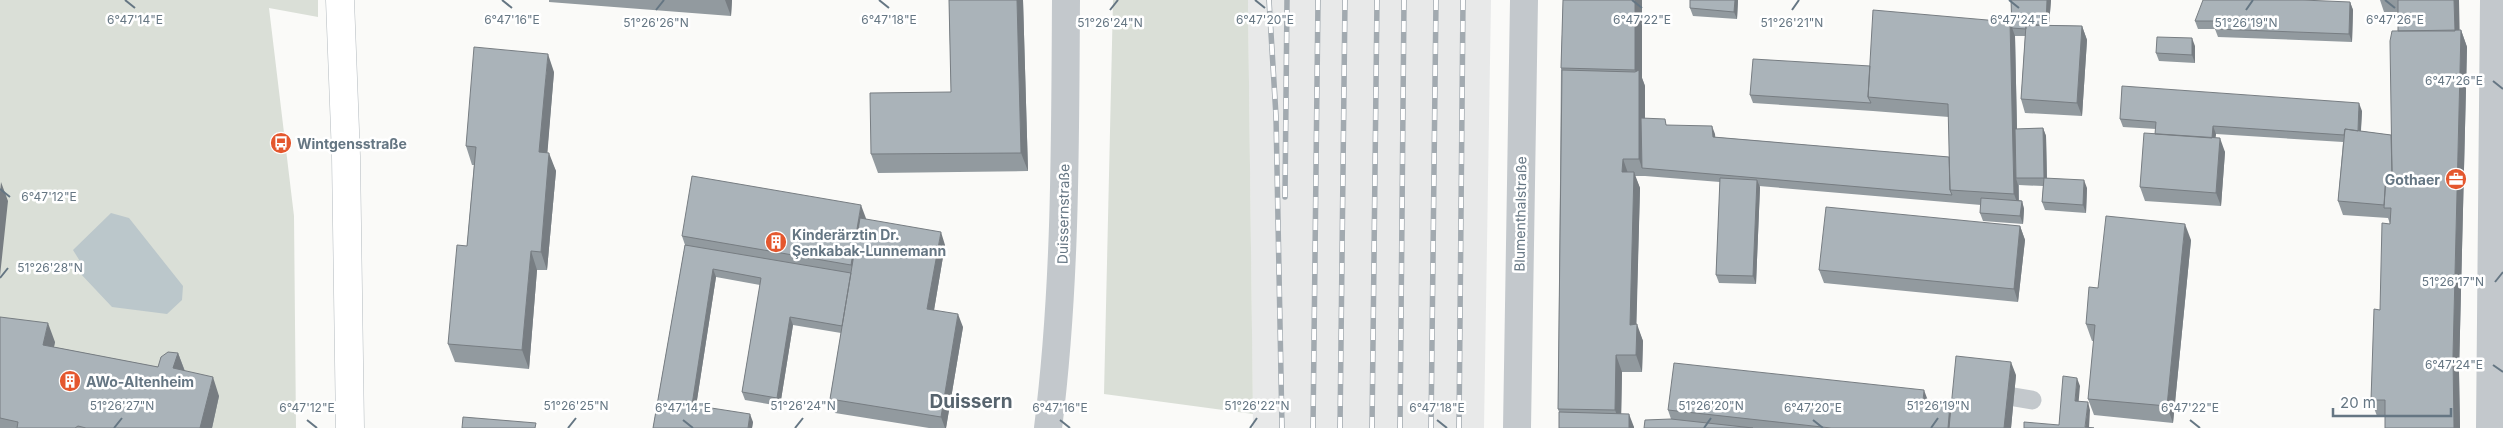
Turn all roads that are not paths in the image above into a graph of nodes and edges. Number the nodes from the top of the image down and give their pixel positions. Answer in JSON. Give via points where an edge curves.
{"nodes":[{"id":1,"x":340,"y":0,"type":"edge"},
{"id":2,"x":1066,"y":0,"type":"edge"},
{"id":3,"x":1524,"y":0,"type":"edge"},
{"id":4,"x":2494,"y":0,"type":"edge"},
{"id":5,"x":350,"y":428,"type":"edge"},
{"id":6,"x":1048,"y":428,"type":"edge"},
{"id":7,"x":1517,"y":428,"type":"edge"},
{"id":8,"x":2490,"y":428,"type":"edge"}],
"edges":[{"from":1,"to":5,"type":"main road"},
{"from":2,"to":6,"type":"street","name":"Duissernstraße","via":[[1064,242],[1056,366]]},
{"from":3,"to":7,"type":"street","name":"Blumenthalstraße"},
{"from":4,"to":8,"type":"street"}]}
